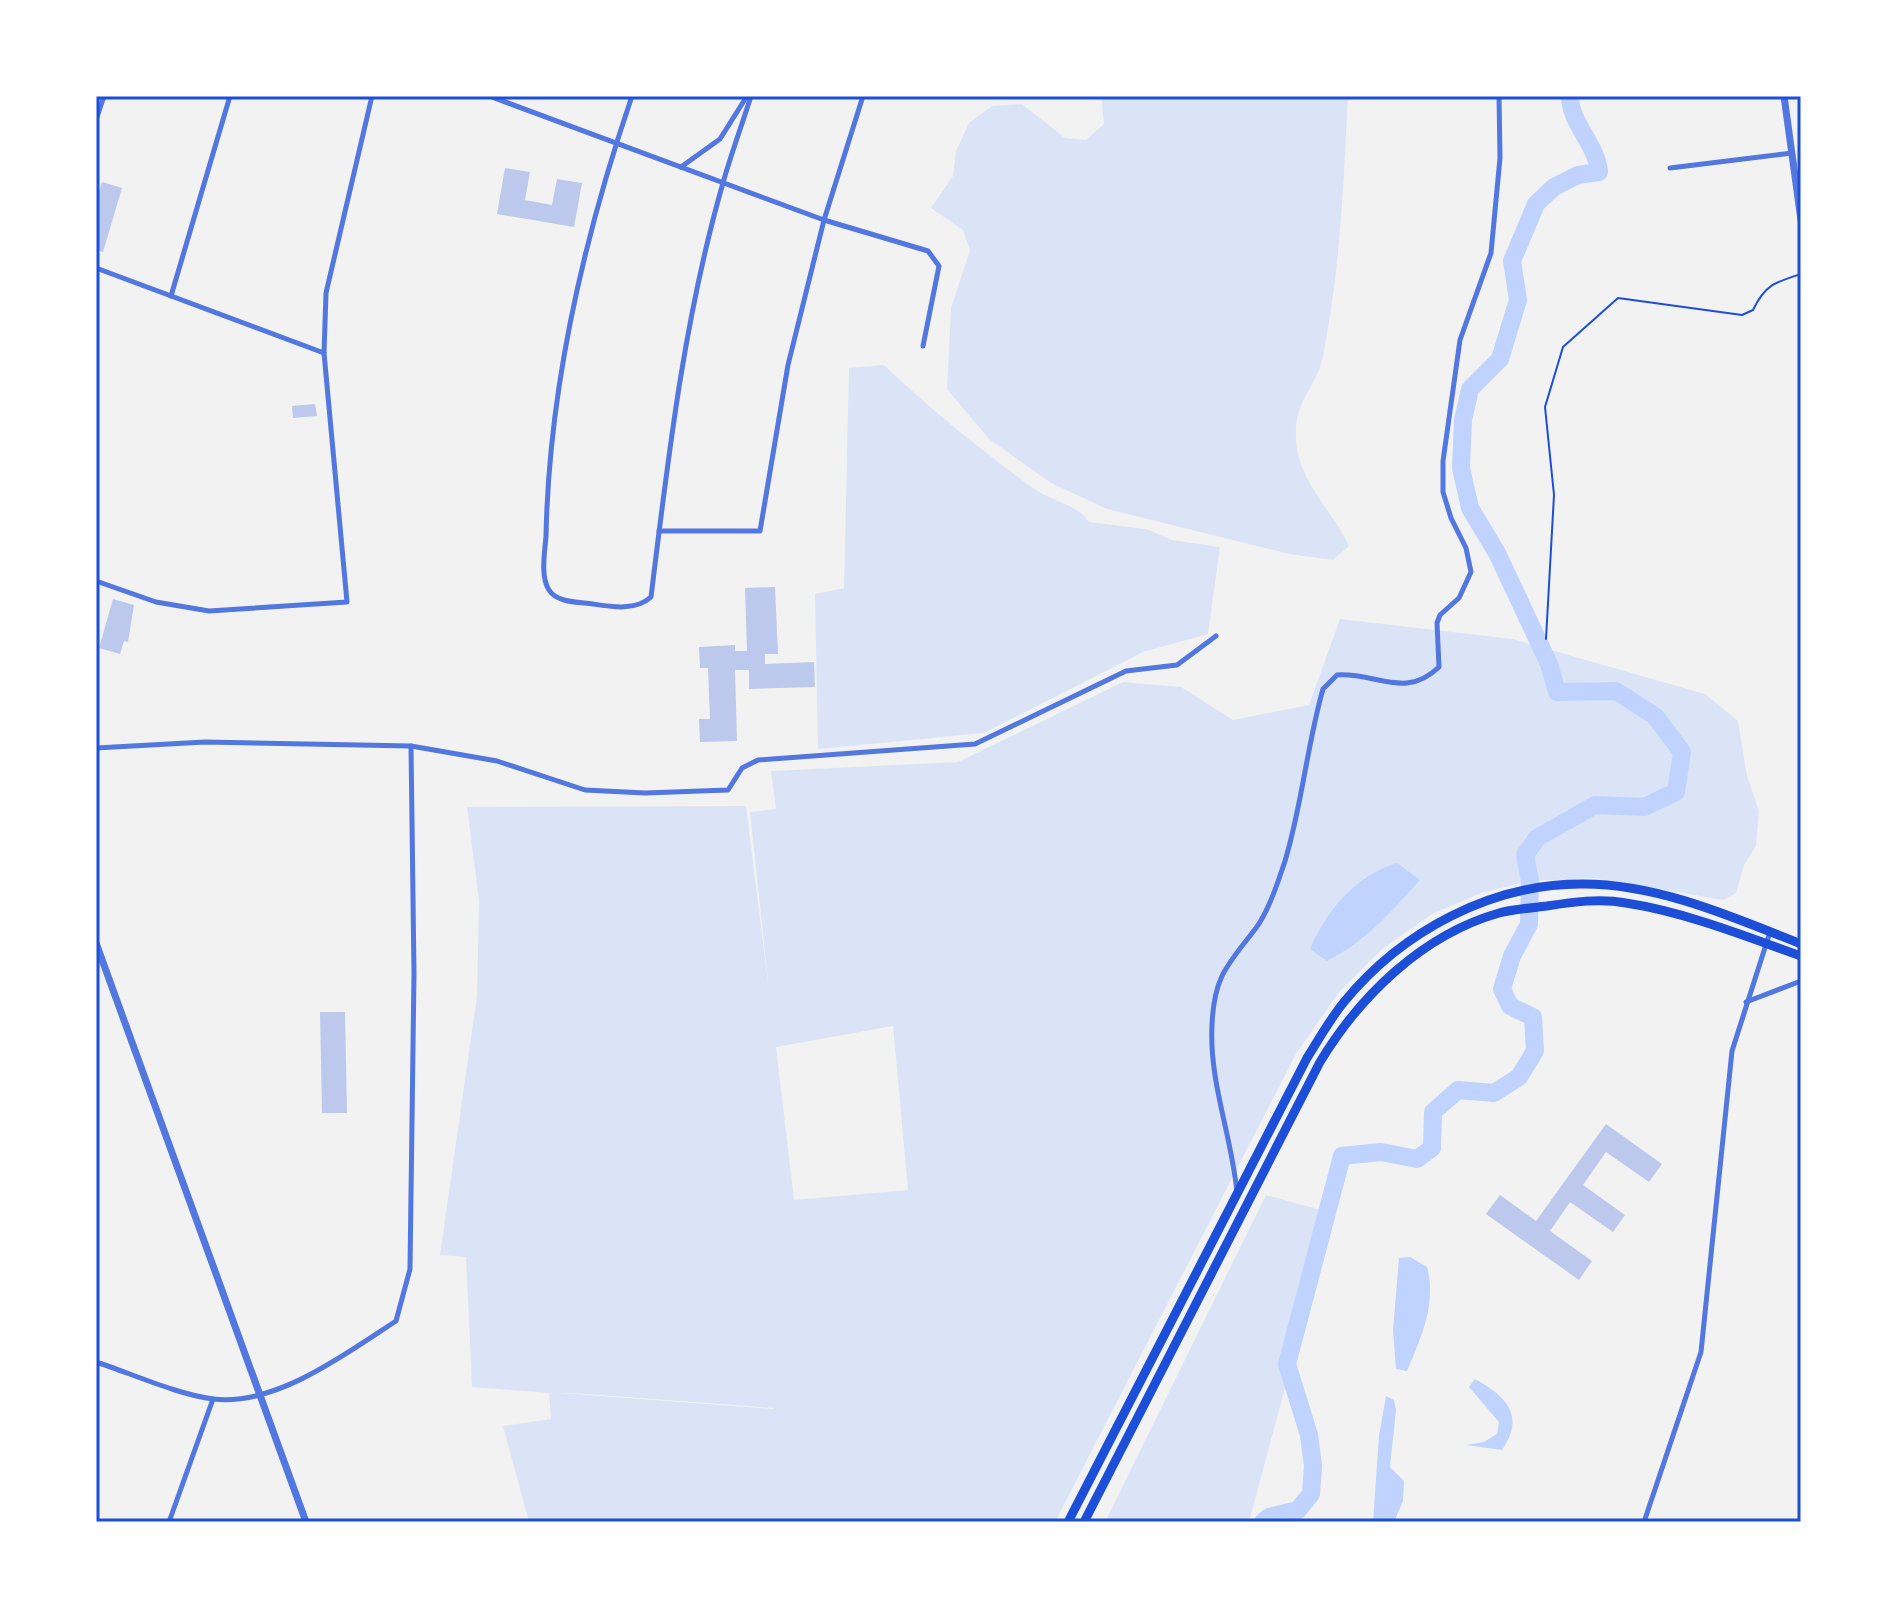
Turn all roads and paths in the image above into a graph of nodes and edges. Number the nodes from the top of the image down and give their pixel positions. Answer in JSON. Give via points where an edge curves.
{"nodes":[{"id":1,"x":104,"y":96,"type":"edge"},
{"id":2,"x":230,"y":96,"type":"edge"},
{"id":3,"x":372,"y":96,"type":"edge"},
{"id":4,"x":489,"y":96,"type":"edge"},
{"id":5,"x":632,"y":96,"type":"edge"},
{"id":6,"x":749,"y":96,"type":"edge"},
{"id":7,"x":863,"y":96,"type":"edge"},
{"id":8,"x":1499,"y":96,"type":"edge"},
{"id":9,"x":1784,"y":96,"type":"edge"},
{"id":10,"x":504,"y":98,"type":"edge"},
{"id":11,"x":96,"y":120,"type":"edge"},
{"id":12,"x":616,"y":144,"type":"junction"},
{"id":13,"x":1792,"y":153,"type":"junction"},
{"id":14,"x":680,"y":167,"type":"junction"},
{"id":15,"x":1670,"y":168,"type":"dead end"},
{"id":16,"x":723,"y":183,"type":"junction"},
{"id":17,"x":824,"y":220,"type":"junction"},
{"id":18,"x":1801,"y":220,"type":"edge"},
{"id":19,"x":96,"y":268,"type":"edge"},
{"id":20,"x":1801,"y":274,"type":"edge"},
{"id":21,"x":171,"y":296,"type":"junction"},
{"id":22,"x":923,"y":346,"type":"dead end"},
{"id":23,"x":324,"y":353,"type":"junction"},
{"id":24,"x":659,"y":531,"type":"junction"},
{"id":25,"x":96,"y":581,"type":"edge"},
{"id":26,"x":1216,"y":636,"type":"dead end"},
{"id":27,"x":1546,"y":639,"type":"dead end"},
{"id":28,"x":411,"y":746,"type":"junction"},
{"id":29,"x":96,"y":748,"type":"edge"},
{"id":30,"x":1770,"y":932,"type":"junction"},
{"id":31,"x":96,"y":943,"type":"edge"},
{"id":32,"x":1766,"y":944,"type":"junction"},
{"id":33,"x":1801,"y":944,"type":"edge"},
{"id":34,"x":1801,"y":956,"type":"edge"},
{"id":35,"x":1801,"y":981,"type":"edge"},
{"id":36,"x":1745,"y":1003,"type":"junction"},
{"id":37,"x":1237,"y":1194,"type":"junction"},
{"id":38,"x":96,"y":1362,"type":"edge"},
{"id":39,"x":260,"y":1397,"type":"junction"},
{"id":40,"x":213,"y":1399,"type":"junction"},
{"id":41,"x":169,"y":1522,"type":"edge"},
{"id":42,"x":306,"y":1522,"type":"edge"},
{"id":43,"x":1068,"y":1522,"type":"edge"},
{"id":44,"x":1084,"y":1522,"type":"edge"},
{"id":45,"x":1644,"y":1522,"type":"edge"}],
"edges":[{"from":1,"to":11,"type":"street"},
{"from":2,"to":21,"type":"street"},
{"from":3,"to":23,"type":"street","via":[[326,293]]},
{"from":4,"to":10,"type":"street"},
{"from":5,"to":12,"type":"street"},
{"from":6,"to":14,"type":"street","via":[[720,139]]},
{"from":6,"to":16,"type":"street"},
{"from":7,"to":17,"type":"street"},
{"from":8,"to":37,"type":"street","via":[[1500,158],[1491,253],[1460,340],[1443,461],[1443,492],[1471,572],[1459,598],[1440,615],[1439,667],[1426,680],[1412,684],[1337,675],[1327,682],[1319,702],[1286,859],[1257,926],[1232,954],[1217,984],[1214,1071]]},
{"from":9,"to":13,"type":"street"},
{"from":10,"to":12,"type":"street"},
{"from":12,"to":14,"type":"street"},
{"from":12,"to":24,"type":"street","via":[[579,278],[557,400],[546,512],[545,581],[550,593],[562,600],[611,607],[643,605],[651,597]]},
{"from":13,"to":15,"type":"street"},
{"from":13,"to":18,"type":"street"},
{"from":14,"to":16,"type":"street"},
{"from":16,"to":17,"type":"street"},
{"from":16,"to":24,"type":"street","via":[[694,307]]},
{"from":17,"to":22,"type":"street","via":[[928,251],[939,266]]},
{"from":17,"to":24,"type":"street","via":[[788,365],[760,531]]},
{"from":19,"to":21,"type":"street"},
{"from":20,"to":27,"type":"path","via":[[1771,283],[1753,310],[1742,315],[1618,298],[1563,347],[1545,407],[1554,495]]},
{"from":21,"to":23,"type":"street"},
{"from":23,"to":25,"type":"street","via":[[347,602],[209,611],[156,602]]},
{"from":26,"to":28,"type":"street","via":[[1177,665],[1126,671],[975,744],[758,760],[742,768],[728,790],[585,790],[497,761]]},
{"from":28,"to":29,"type":"street","via":[[205,742]]},
{"from":28,"to":39,"type":"street","via":[[410,1269],[396,1321],[336,1360]]},
{"from":30,"to":32,"type":"street"},
{"from":30,"to":33,"type":"main road"},
{"from":30,"to":37,"type":"main road","via":[[1658,895],[1582,883],[1497,897],[1430,926],[1383,962],[1344,1002],[1307,1058]]},
{"from":31,"to":39,"type":"street"},
{"from":32,"to":34,"type":"main road"},
{"from":32,"to":36,"type":"street"},
{"from":32,"to":44,"type":"main road","via":[[1625,903],[1558,904],[1500,913],[1412,957],[1361,1006],[1320,1062]]},
{"from":35,"to":36,"type":"street"},
{"from":36,"to":45,"type":"street","via":[[1732,1051],[1701,1352]]},
{"from":37,"to":43,"type":"main road"},
{"from":38,"to":40,"type":"street"},
{"from":39,"to":40,"type":"street"},
{"from":39,"to":42,"type":"street"},
{"from":40,"to":41,"type":"street"}]}
